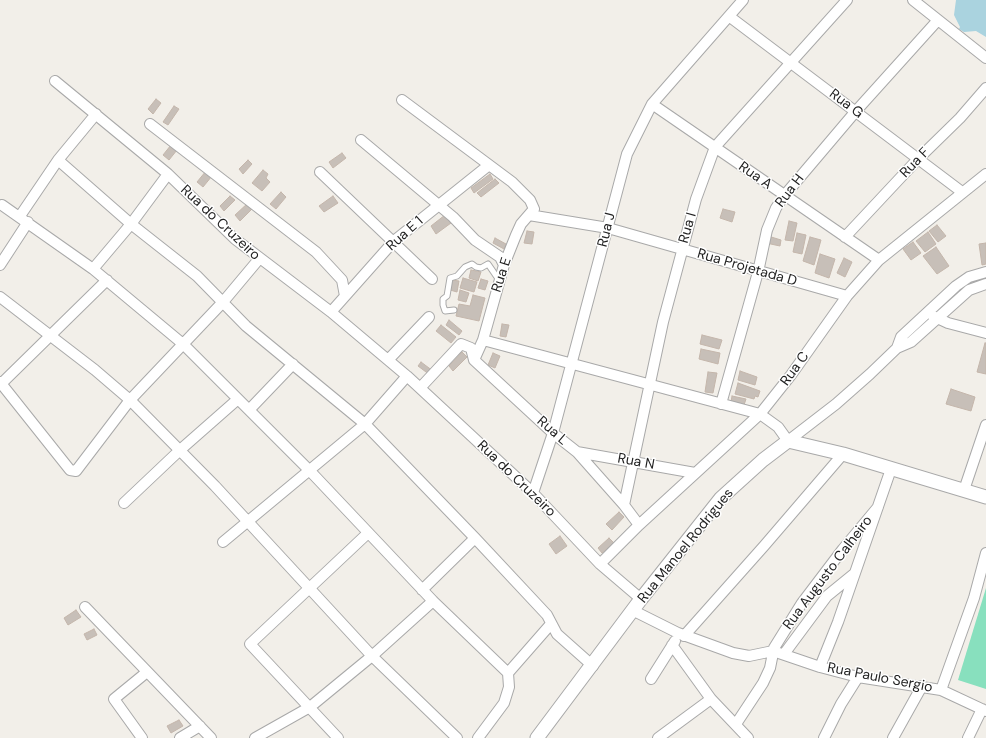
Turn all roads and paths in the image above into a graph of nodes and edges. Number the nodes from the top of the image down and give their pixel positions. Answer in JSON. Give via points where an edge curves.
{"nodes":[{"id":1,"x":743,"y":0,"type":"edge"},
{"id":2,"x":847,"y":0,"type":"edge"},
{"id":3,"x":913,"y":0,"type":"edge"},
{"id":4,"x":730,"y":17,"type":"junction"},
{"id":5,"x":938,"y":20,"type":"junction"},
{"id":6,"x":986,"y":58,"type":"edge"},
{"id":7,"x":790,"y":63,"type":"junction"},
{"id":8,"x":55,"y":81,"type":"dead end"},
{"id":9,"x":986,"y":88,"type":"edge"},
{"id":10,"x":402,"y":100,"type":"dead end"},
{"id":11,"x":652,"y":104,"type":"junction"},
{"id":12,"x":856,"y":111,"type":"junction"},
{"id":13,"x":96,"y":114,"type":"junction"},
{"id":14,"x":150,"y":124,"type":"dead end"},
{"id":15,"x":361,"y":140,"type":"dead end"},
{"id":16,"x":715,"y":147,"type":"junction"},
{"id":17,"x":58,"y":160,"type":"junction"},
{"id":18,"x":917,"y":160,"type":"junction"},
{"id":19,"x":488,"y":165,"type":"junction"},
{"id":20,"x":320,"y":172,"type":"dead end"},
{"id":21,"x":168,"y":174,"type":"junction"},
{"id":22,"x":986,"y":174,"type":"edge"},
{"id":23,"x":962,"y":192,"type":"junction"},
{"id":24,"x":784,"y":196,"type":"junction"},
{"id":25,"x":2,"y":205,"type":"dead end"},
{"id":26,"x":438,"y":205,"type":"junction"},
{"id":27,"x":529,"y":215,"type":"junction"},
{"id":28,"x":24,"y":219,"type":"junction"},
{"id":29,"x":131,"y":224,"type":"junction"},
{"id":30,"x":608,"y":228,"type":"junction"},
{"id":31,"x":845,"y":237,"type":"junction"},
{"id":32,"x":394,"y":241,"type":"junction"},
{"id":33,"x":682,"y":248,"type":"junction"},
{"id":34,"x":259,"y":259,"type":"junction"},
{"id":35,"x":879,"y":260,"type":"junction"},
{"id":36,"x":0,"y":265,"type":"edge"},
{"id":37,"x":504,"y":265,"type":"junction"},
{"id":38,"x":93,"y":268,"type":"junction"},
{"id":39,"x":758,"y":272,"type":"junction"},
{"id":40,"x":986,"y":272,"type":"edge"},
{"id":41,"x":432,"y":279,"type":"dead end"},
{"id":42,"x":107,"y":280,"type":"junction"},
{"id":43,"x":500,"y":280,"type":"junction"},
{"id":44,"x":986,"y":284,"type":"edge"},
{"id":45,"x":345,"y":296,"type":"junction"},
{"id":46,"x":847,"y":296,"type":"junction"},
{"id":47,"x":0,"y":297,"type":"edge"},
{"id":48,"x":223,"y":302,"type":"junction"},
{"id":49,"x":454,"y":310,"type":"dead end"},
{"id":50,"x":331,"y":312,"type":"junction"},
{"id":51,"x":928,"y":312,"type":"junction"},
{"id":52,"x":429,"y":316,"type":"dead end"},
{"id":53,"x":938,"y":319,"type":"junction"},
{"id":54,"x":986,"y":334,"type":"edge"},
{"id":55,"x":51,"y":336,"type":"junction"},
{"id":56,"x":483,"y":340,"type":"junction"},
{"id":57,"x":183,"y":344,"type":"junction"},
{"id":58,"x":897,"y":348,"type":"junction"},
{"id":59,"x":388,"y":360,"type":"junction"},
{"id":60,"x":474,"y":360,"type":"junction"},
{"id":61,"x":293,"y":364,"type":"junction"},
{"id":62,"x":572,"y":365,"type":"junction"},
{"id":63,"x":407,"y":376,"type":"junction"},
{"id":64,"x":1,"y":382,"type":"edge"},
{"id":65,"x":649,"y":384,"type":"junction"},
{"id":66,"x":420,"y":388,"type":"junction"},
{"id":67,"x":238,"y":399,"type":"junction"},
{"id":68,"x":130,"y":400,"type":"junction"},
{"id":69,"x":721,"y":404,"type":"junction"},
{"id":70,"x":249,"y":410,"type":"junction"},
{"id":71,"x":760,"y":414,"type":"junction"},
{"id":72,"x":365,"y":424,"type":"junction"},
{"id":73,"x":986,"y":425,"type":"edge"},
{"id":74,"x":553,"y":433,"type":"junction"},
{"id":75,"x":788,"y":440,"type":"junction"},
{"id":76,"x":180,"y":450,"type":"junction"},
{"id":77,"x":576,"y":452,"type":"junction"},
{"id":78,"x":843,"y":454,"type":"junction"},
{"id":79,"x":632,"y":461,"type":"junction"},
{"id":80,"x":892,"y":469,"type":"junction"},
{"id":81,"x":310,"y":471,"type":"junction"},
{"id":82,"x":695,"y":472,"type":"junction"},
{"id":83,"x":964,"y":490,"type":"junction"},
{"id":84,"x":532,"y":493,"type":"junction"},
{"id":85,"x":986,"y":497,"type":"edge"},
{"id":86,"x":124,"y":502,"type":"dead end"},
{"id":87,"x":624,"y":504,"type":"junction"},
{"id":88,"x":878,"y":507,"type":"junction"},
{"id":89,"x":247,"y":521,"type":"junction"},
{"id":90,"x":639,"y":525,"type":"junction"},
{"id":91,"x":368,"y":533,"type":"junction"},
{"id":92,"x":475,"y":538,"type":"junction"},
{"id":93,"x":223,"y":542,"type":"dead end"},
{"id":94,"x":986,"y":553,"type":"edge"},
{"id":95,"x":600,"y":564,"type":"junction"},
{"id":96,"x":854,"y":574,"type":"junction"},
{"id":97,"x":309,"y":589,"type":"junction"},
{"id":98,"x":422,"y":590,"type":"junction"},
{"id":99,"x":641,"y":599,"type":"junction"},
{"id":100,"x":433,"y":601,"type":"junction"},
{"id":101,"x":85,"y":607,"type":"dead end"},
{"id":102,"x":634,"y":611,"type":"junction"},
{"id":103,"x":550,"y":625,"type":"junction"},
{"id":104,"x":681,"y":634,"type":"junction"},
{"id":105,"x":672,"y":646,"type":"junction"},
{"id":106,"x":773,"y":651,"type":"junction"},
{"id":107,"x":784,"y":654,"type":"junction"},
{"id":108,"x":372,"y":656,"type":"junction"},
{"id":109,"x":593,"y":666,"type":"junction"},
{"id":110,"x":820,"y":667,"type":"junction"},
{"id":111,"x":147,"y":672,"type":"junction"},
{"id":112,"x":508,"y":673,"type":"junction"},
{"id":113,"x":858,"y":677,"type":"junction"},
{"id":114,"x":651,"y":679,"type":"dead end"},
{"id":115,"x":922,"y":686,"type":"junction"},
{"id":116,"x":941,"y":690,"type":"junction"},
{"id":117,"x":711,"y":699,"type":"junction"},
{"id":118,"x":310,"y":707,"type":"junction"},
{"id":119,"x":984,"y":710,"type":"edge"},
{"id":120,"x":736,"y":724,"type":"junction"},
{"id":121,"x":200,"y":726,"type":"junction"},
{"id":122,"x":142,"y":738,"type":"edge"},
{"id":123,"x":180,"y":738,"type":"edge"},
{"id":124,"x":211,"y":738,"type":"edge"},
{"id":125,"x":255,"y":738,"type":"edge"},
{"id":126,"x":338,"y":738,"type":"edge"},
{"id":127,"x":457,"y":738,"type":"edge"},
{"id":128,"x":478,"y":738,"type":"edge"},
{"id":129,"x":537,"y":738,"type":"edge"},
{"id":130,"x":658,"y":738,"type":"edge"},
{"id":131,"x":748,"y":738,"type":"edge"},
{"id":132,"x":824,"y":738,"type":"edge"},
{"id":133,"x":893,"y":738,"type":"edge"},
{"id":134,"x":968,"y":738,"type":"edge"}],
"edges":[{"from":1,"to":4,"type":"street","name":"Rua J"},
{"from":2,"to":7,"type":"street","name":"Rua I"},
{"from":3,"to":5,"type":"street"},
{"from":4,"to":7,"type":"street","name":"Rua G"},
{"from":4,"to":11,"type":"street","name":"Rua J"},
{"from":5,"to":6,"type":"street"},
{"from":5,"to":12,"type":"street","name":"Rua H"},
{"from":7,"to":12,"type":"street","name":"Rua G"},
{"from":7,"to":16,"type":"street","name":"Rua I"},
{"from":8,"to":13,"type":"street","name":"Rua do Cruzeiro"},
{"from":9,"to":18,"type":"street","name":"Rua F"},
{"from":10,"to":19,"type":"street"},
{"from":11,"to":16,"type":"street","name":"Rua A"},
{"from":11,"to":30,"type":"street","name":"Rua J","via":[[622,168]]},
{"from":12,"to":18,"type":"street","name":"Rua G"},
{"from":12,"to":24,"type":"street","name":"Rua H"},
{"from":13,"to":17,"type":"street"},
{"from":13,"to":21,"type":"street","name":"Rua do Cruzeiro"},
{"from":14,"to":45,"type":"street","via":[[316,252],[342,280]]},
{"from":15,"to":26,"type":"street"},
{"from":16,"to":24,"type":"street","name":"Rua A"},
{"from":16,"to":33,"type":"street","name":"Rua I","via":[[703,177]]},
{"from":17,"to":28,"type":"street"},
{"from":17,"to":29,"type":"street"},
{"from":18,"to":23,"type":"street","name":"Rua G"},
{"from":18,"to":31,"type":"street","name":"Rua F"},
{"from":19,"to":26,"type":"street","name":"Rua E 1"},
{"from":19,"to":27,"type":"street","via":[[512,182],[530,200],[534,209]]},
{"from":20,"to":32,"type":"street"},
{"from":21,"to":29,"type":"street"},
{"from":21,"to":34,"type":"street","name":"Rua do Cruzeiro","via":[[235,240]]},
{"from":22,"to":23,"type":"street","name":"Rua C"},
{"from":23,"to":35,"type":"street","name":"Rua C"},
{"from":24,"to":31,"type":"street","name":"Rua A"},
{"from":24,"to":39,"type":"street","name":"Rua H","via":[[767,230]]},
{"from":25,"to":28,"type":"street"},
{"from":26,"to":32,"type":"street","name":"Rua E 1"},
{"from":26,"to":37,"type":"street","via":[[475,240],[500,257]]},
{"from":27,"to":30,"type":"street","name":"Rua Projetada D"},
{"from":27,"to":37,"type":"street","name":"Rua E","via":[[518,230]]},
{"from":28,"to":36,"type":"street"},
{"from":28,"to":38,"type":"street"},
{"from":29,"to":38,"type":"street"},
{"from":29,"to":48,"type":"street","via":[[197,276]]},
{"from":30,"to":33,"type":"street","name":"Rua Projetada D"},
{"from":30,"to":62,"type":"street","name":"Rua J"},
{"from":31,"to":35,"type":"street","name":"Rua A"},
{"from":32,"to":41,"type":"street"},
{"from":32,"to":45,"type":"street","name":"Rua E 1"},
{"from":33,"to":39,"type":"street","name":"Rua Projetada D"},
{"from":33,"to":65,"type":"street","name":"Rua I"},
{"from":34,"to":48,"type":"street"},
{"from":34,"to":50,"type":"street","name":"Rua do Cruzeiro"},
{"from":35,"to":46,"type":"street","name":"Rua C"},
{"from":37,"to":43,"type":"street","name":"Rua E"},
{"from":38,"to":42,"type":"street"},
{"from":39,"to":46,"type":"street","name":"Rua Projetada D"},
{"from":39,"to":69,"type":"street","name":"Rua H"},
{"from":40,"to":51,"type":"street","via":[[963,281]]},
{"from":42,"to":55,"type":"street"},
{"from":42,"to":57,"type":"street"},
{"from":43,"to":49,"type":"lane","via":[[488,264],[481,268],[472,264],[465,267],[457,276],[450,278],[447,296],[443,299],[445,311]]},
{"from":43,"to":56,"type":"street","name":"Rua E"},
{"from":44,"to":53,"type":"street","via":[[969,290]]},
{"from":45,"to":50,"type":"street","name":"Rua E 1"},
{"from":46,"to":71,"type":"street","name":"Rua C","via":[[792,374]]},
{"from":47,"to":55,"type":"street"},
{"from":48,"to":57,"type":"street"},
{"from":48,"to":61,"type":"street","via":[[246,326]]},
{"from":50,"to":59,"type":"street","name":"Rua do Cruzeiro"},
{"from":51,"to":53,"type":"street"},
{"from":51,"to":58,"type":"street","via":[[902,337]]},
{"from":52,"to":59,"type":"street"},
{"from":53,"to":54,"type":"street"},
{"from":53,"to":58,"type":"street","via":[[912,342]]},
{"from":55,"to":64,"type":"street"},
{"from":55,"to":68,"type":"street"},
{"from":56,"to":60,"type":"street"},
{"from":56,"to":62,"type":"street"},
{"from":57,"to":67,"type":"street"},
{"from":57,"to":68,"type":"street"},
{"from":58,"to":75,"type":"street","name":"Rua Manoel Rodrigues","via":[[836,404]]},
{"from":59,"to":63,"type":"street","name":"Rua do Cruzeiro"},
{"from":60,"to":66,"type":"street","name":"Rua L","via":[[471,348],[461,344]]},
{"from":60,"to":74,"type":"street","name":"Rua L"},
{"from":61,"to":70,"type":"street"},
{"from":61,"to":72,"type":"street"},
{"from":62,"to":65,"type":"street"},
{"from":62,"to":74,"type":"street","name":"Rua J"},
{"from":63,"to":66,"type":"street","name":"Rua do Cruzeiro"},
{"from":63,"to":72,"type":"street"},
{"from":64,"to":68,"type":"street","via":[[73,471],[77,470]]},
{"from":65,"to":69,"type":"street"},
{"from":65,"to":79,"type":"street","name":"Rua I"},
{"from":66,"to":84,"type":"street","name":"Rua do Cruzeiro"},
{"from":67,"to":70,"type":"street"},
{"from":67,"to":76,"type":"street"},
{"from":68,"to":76,"type":"street"},
{"from":69,"to":71,"type":"street"},
{"from":70,"to":81,"type":"street"},
{"from":71,"to":75,"type":"street"},
{"from":71,"to":82,"type":"street","name":"Rua C"},
{"from":72,"to":81,"type":"street"},
{"from":72,"to":92,"type":"street"},
{"from":73,"to":83,"type":"street"},
{"from":74,"to":77,"type":"street","name":"Rua L"},
{"from":74,"to":84,"type":"street","name":"Rua J"},
{"from":75,"to":78,"type":"street"},
{"from":75,"to":99,"type":"street","name":"Rua Manoel Rodrigues","via":[[721,498]]},
{"from":76,"to":86,"type":"street"},
{"from":76,"to":89,"type":"street"},
{"from":77,"to":79,"type":"street","name":"Rua N"},
{"from":77,"to":87,"type":"street","name":"Rua L"},
{"from":78,"to":80,"type":"street"},
{"from":78,"to":104,"type":"street","via":[[764,546]]},
{"from":79,"to":82,"type":"street","name":"Rua N"},
{"from":79,"to":87,"type":"street","name":"Rua I"},
{"from":80,"to":83,"type":"street"},
{"from":80,"to":88,"type":"street"},
{"from":81,"to":89,"type":"street"},
{"from":81,"to":91,"type":"street"},
{"from":82,"to":90,"type":"street","name":"Rua C"},
{"from":83,"to":85,"type":"street"},
{"from":84,"to":95,"type":"street","name":"Rua do Cruzeiro"},
{"from":87,"to":90,"type":"street","name":"Rua L"},
{"from":88,"to":96,"type":"street"},
{"from":88,"to":106,"type":"street","name":"Rua Augusto Calheiro","via":[[802,603]]},
{"from":89,"to":93,"type":"street"},
{"from":89,"to":97,"type":"street"},
{"from":90,"to":95,"type":"street","name":"Rua C"},
{"from":91,"to":97,"type":"street"},
{"from":91,"to":98,"type":"street"},
{"from":92,"to":98,"type":"street"},
{"from":92,"to":103,"type":"street","via":[[547,615]]},
{"from":94,"to":116,"type":"street","via":[[974,598]]},
{"from":95,"to":99,"type":"street","name":"Rua do Cruzeiro"},
{"from":96,"to":107,"type":"street","via":[[827,596]]},
{"from":96,"to":110,"type":"street"},
{"from":97,"to":108,"type":"street"},
{"from":97,"to":118,"type":"street","via":[[250,645]]},
{"from":98,"to":100,"type":"street"},
{"from":99,"to":102,"type":"street","name":"Rua Manoel Rodrigues"},
{"from":100,"to":108,"type":"street"},
{"from":100,"to":112,"type":"street"},
{"from":101,"to":111,"type":"street"},
{"from":102,"to":104,"type":"street"},
{"from":102,"to":109,"type":"street","name":"Rua Manoel Rodrigues"},
{"from":103,"to":109,"type":"street","via":[[560,638]]},
{"from":103,"to":112,"type":"street"},
{"from":104,"to":105,"type":"street"},
{"from":104,"to":106,"type":"street","via":[[742,655]]},
{"from":105,"to":114,"type":"street"},
{"from":105,"to":117,"type":"street"},
{"from":106,"to":107,"type":"street","name":"Rua Paulo Sergio"},
{"from":106,"to":120,"type":"street","name":"Rua Augusto Calheiro","via":[[768,674]]},
{"from":107,"to":110,"type":"street","name":"Rua Paulo Sergio"},
{"from":108,"to":118,"type":"street"},
{"from":108,"to":127,"type":"street"},
{"from":109,"to":129,"type":"street","name":"Rua Manoel Rodrigues"},
{"from":110,"to":113,"type":"street","name":"Rua Paulo Sergio"},
{"from":111,"to":121,"type":"street"},
{"from":111,"to":122,"type":"street","via":[[114,699]]},
{"from":112,"to":128,"type":"street","via":[[509,687],[504,703]]},
{"from":113,"to":115,"type":"street","name":"Rua Paulo Sergio"},
{"from":113,"to":132,"type":"street"},
{"from":115,"to":116,"type":"street","name":"Rua Paulo Sergio"},
{"from":115,"to":133,"type":"street"},
{"from":116,"to":119,"type":"street","name":"Rua Paulo Sergio"},
{"from":117,"to":120,"type":"street"},
{"from":117,"to":130,"type":"street"},
{"from":118,"to":125,"type":"street"},
{"from":118,"to":126,"type":"street"},
{"from":119,"to":134,"type":"street"},
{"from":120,"to":131,"type":"street"},
{"from":121,"to":123,"type":"street"},
{"from":121,"to":124,"type":"street"}]}
